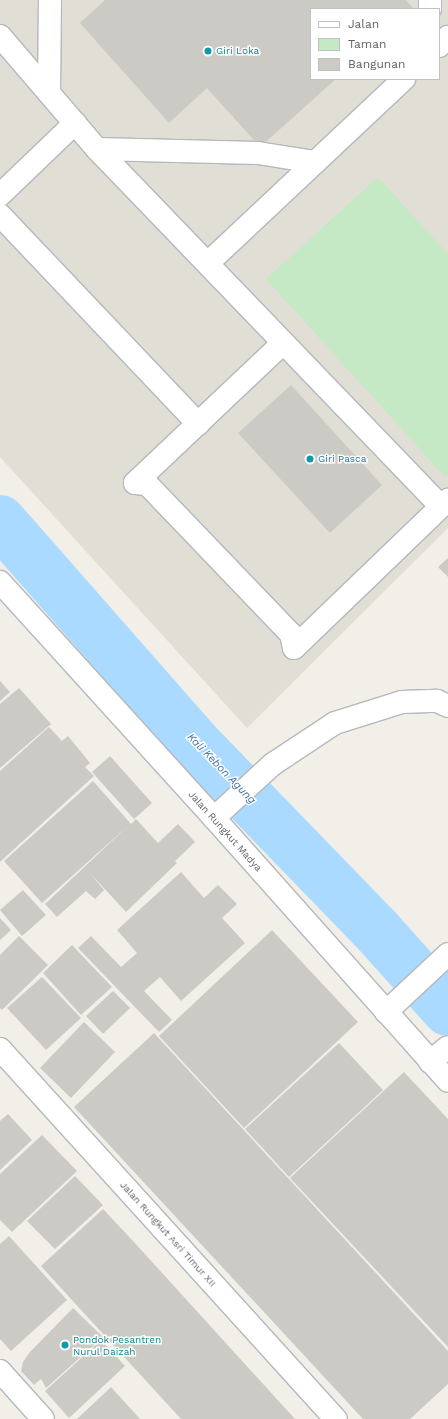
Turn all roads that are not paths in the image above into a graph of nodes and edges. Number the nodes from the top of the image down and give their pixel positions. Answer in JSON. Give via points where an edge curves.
{"nodes":[{"id":1,"x":50,"y":0,"type":"edge"},
{"id":2,"x":0,"y":36,"type":"edge"},
{"id":3,"x":448,"y":37,"type":"edge"},
{"id":4,"x":440,"y":45,"type":"edge"},
{"id":5,"x":403,"y":80,"type":"edge"},
{"id":6,"x":49,"y":93,"type":"junction"},
{"id":7,"x":75,"y":124,"type":"junction"},
{"id":8,"x":97,"y":149,"type":"junction"},
{"id":9,"x":316,"y":162,"type":"junction"},
{"id":10,"x":0,"y":195,"type":"edge"},
{"id":11,"x":0,"y":215,"type":"edge"},
{"id":12,"x":208,"y":263,"type":"junction"},
{"id":13,"x":283,"y":343,"type":"junction"},
{"id":14,"x":198,"y":424,"type":"junction"},
{"id":15,"x":444,"y":504,"type":"edge"},
{"id":16,"x":0,"y":582,"type":"edge"},
{"id":17,"x":448,"y":706,"type":"edge"},
{"id":18,"x":214,"y":818,"type":"junction"},
{"id":19,"x":446,"y":957,"type":"edge"},
{"id":20,"x":386,"y":1012,"type":"junction"},
{"id":21,"x":448,"y":1047,"type":"edge"},
{"id":22,"x":0,"y":1049,"type":"edge"},
{"id":23,"x":430,"y":1062,"type":"junction"},
{"id":24,"x":448,"y":1081,"type":"edge"},
{"id":25,"x":0,"y":1371,"type":"edge"},
{"id":26,"x":43,"y":1419,"type":"edge"},
{"id":27,"x":336,"y":1419,"type":"edge"}],
"edges":[{"from":1,"to":6,"type":"street"},
{"from":2,"to":6,"type":"street"},
{"from":3,"to":4,"type":"street"},
{"from":5,"to":9,"type":"street"},
{"from":6,"to":7,"type":"street"},
{"from":7,"to":8,"type":"street"},
{"from":7,"to":10,"type":"street"},
{"from":8,"to":9,"type":"street","via":[[258,153]]},
{"from":8,"to":12,"type":"street"},
{"from":9,"to":12,"type":"street"},
{"from":11,"to":14,"type":"street"},
{"from":12,"to":13,"type":"street"},
{"from":13,"to":14,"type":"street"},
{"from":13,"to":15,"type":"street"},
{"from":14,"to":15,"type":"street","via":[[135,483],[140,498],[279,643],[294,648]]},
{"from":16,"to":18,"type":"street","name":"Jalan Rungkut Madya"},
{"from":17,"to":18,"type":"street","via":[[436,701],[402,702],[335,723],[273,764]]},
{"from":18,"to":20,"type":"street","name":"Jalan Rungkut Madya"},
{"from":19,"to":20,"type":"street"},
{"from":20,"to":23,"type":"street","name":"Jalan Rungkut Madya"},
{"from":21,"to":23,"type":"street"},
{"from":22,"to":27,"type":"street","name":"Jalan Rungkut Asri Timur XII"},
{"from":23,"to":24,"type":"street","name":"Jalan Rungkut Madya"},
{"from":25,"to":26,"type":"street"}]}
